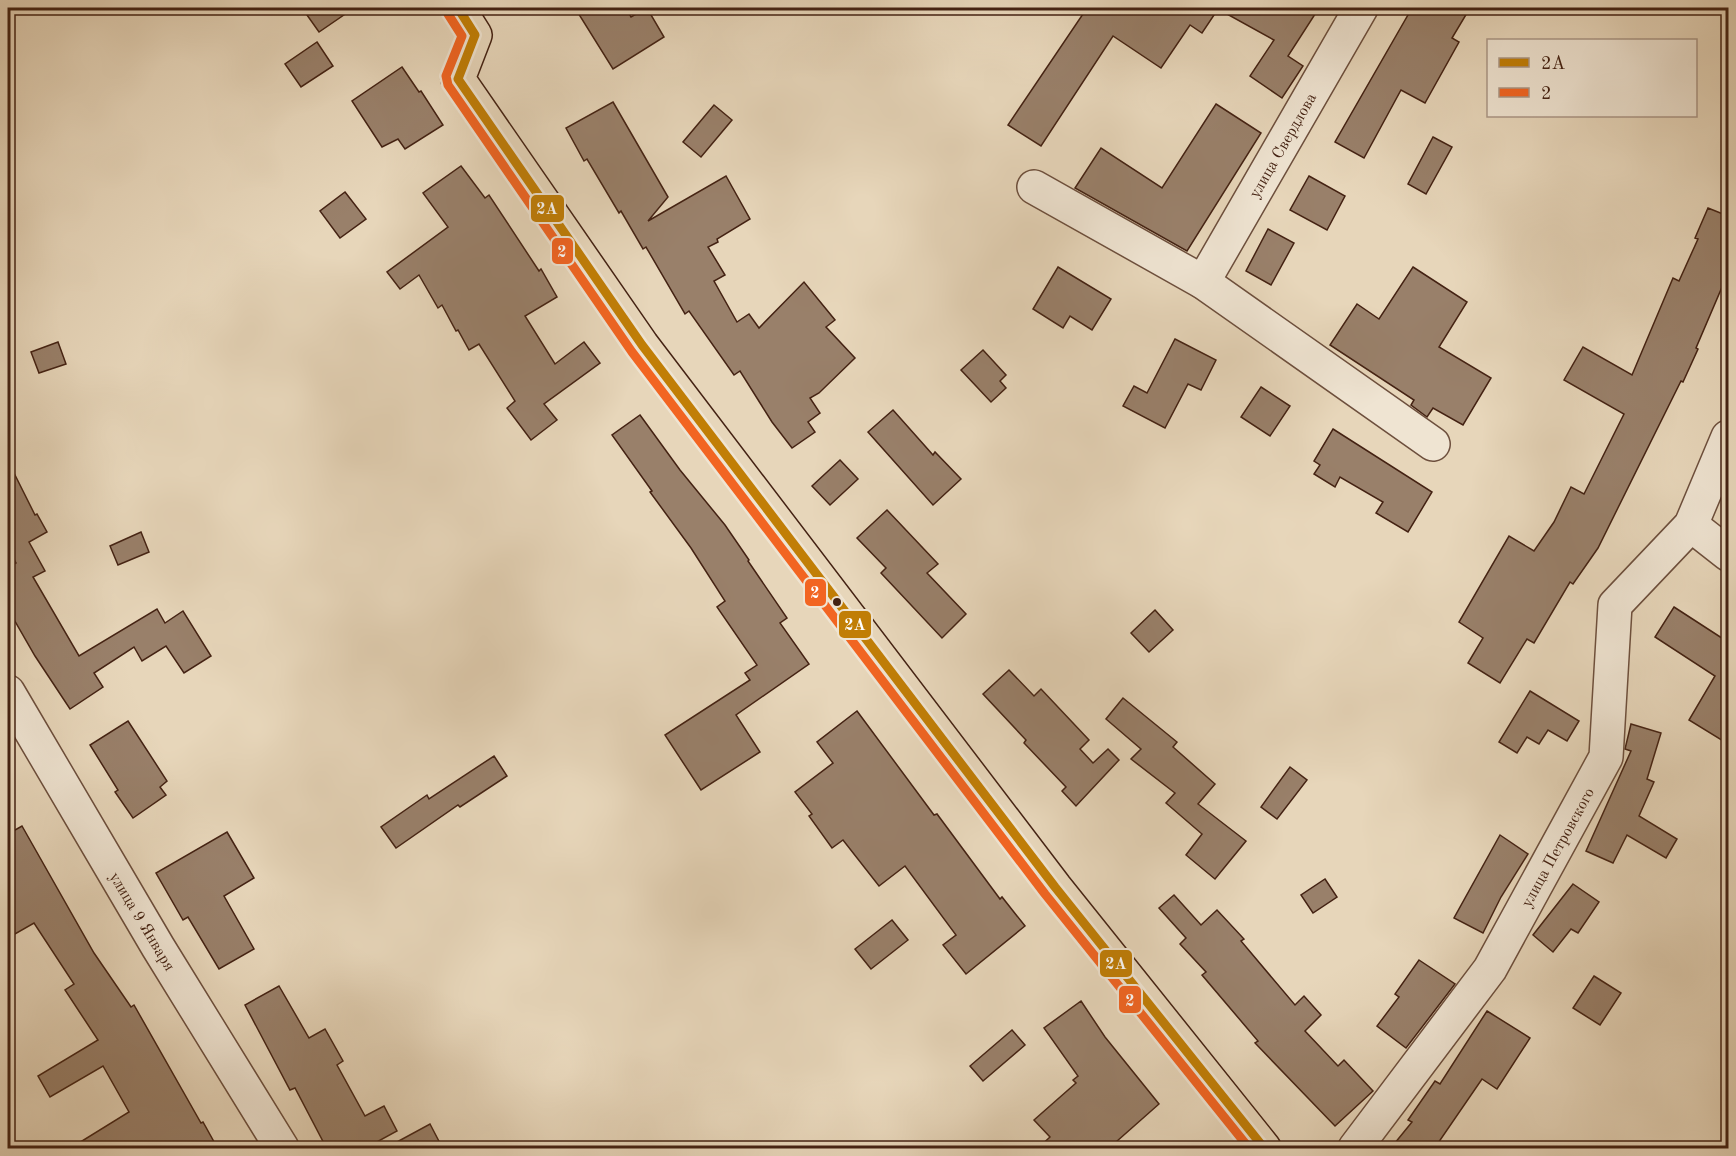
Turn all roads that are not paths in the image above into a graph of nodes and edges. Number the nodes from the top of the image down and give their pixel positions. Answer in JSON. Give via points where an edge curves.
{"nodes":[{"id":1,"x":458,"y":8,"type":"edge"},
{"id":2,"x":1361,"y":8,"type":"edge"},
{"id":3,"x":1034,"y":187,"type":"dead end"},
{"id":4,"x":1203,"y":282,"type":"junction"},
{"id":5,"x":1728,"y":437,"type":"edge"},
{"id":6,"x":1433,"y":444,"type":"dead end"},
{"id":7,"x":1690,"y":525,"type":"junction"},
{"id":8,"x":1728,"y":554,"type":"edge"},
{"id":9,"x":8,"y":692,"type":"edge"},
{"id":10,"x":282,"y":1149,"type":"edge"},
{"id":11,"x":1264,"y":1149,"type":"edge"},
{"id":12,"x":1355,"y":1149,"type":"edge"}],
"edges":[{"from":1,"to":11,"type":"main road","via":[[475,35],[458,79],[635,336],[1055,887]]},
{"from":2,"to":4,"type":"street","name":"улица Свердлова"},
{"from":3,"to":4,"type":"street"},
{"from":4,"to":6,"type":"street"},
{"from":5,"to":7,"type":"street","name":"улица Петровского"},
{"from":7,"to":8,"type":"street"},
{"from":7,"to":12,"type":"street","name":"улица Петровского","via":[[1615,605],[1606,757],[1490,969]]},
{"from":9,"to":10,"type":"street","name":"улица 9 Января"}]}
